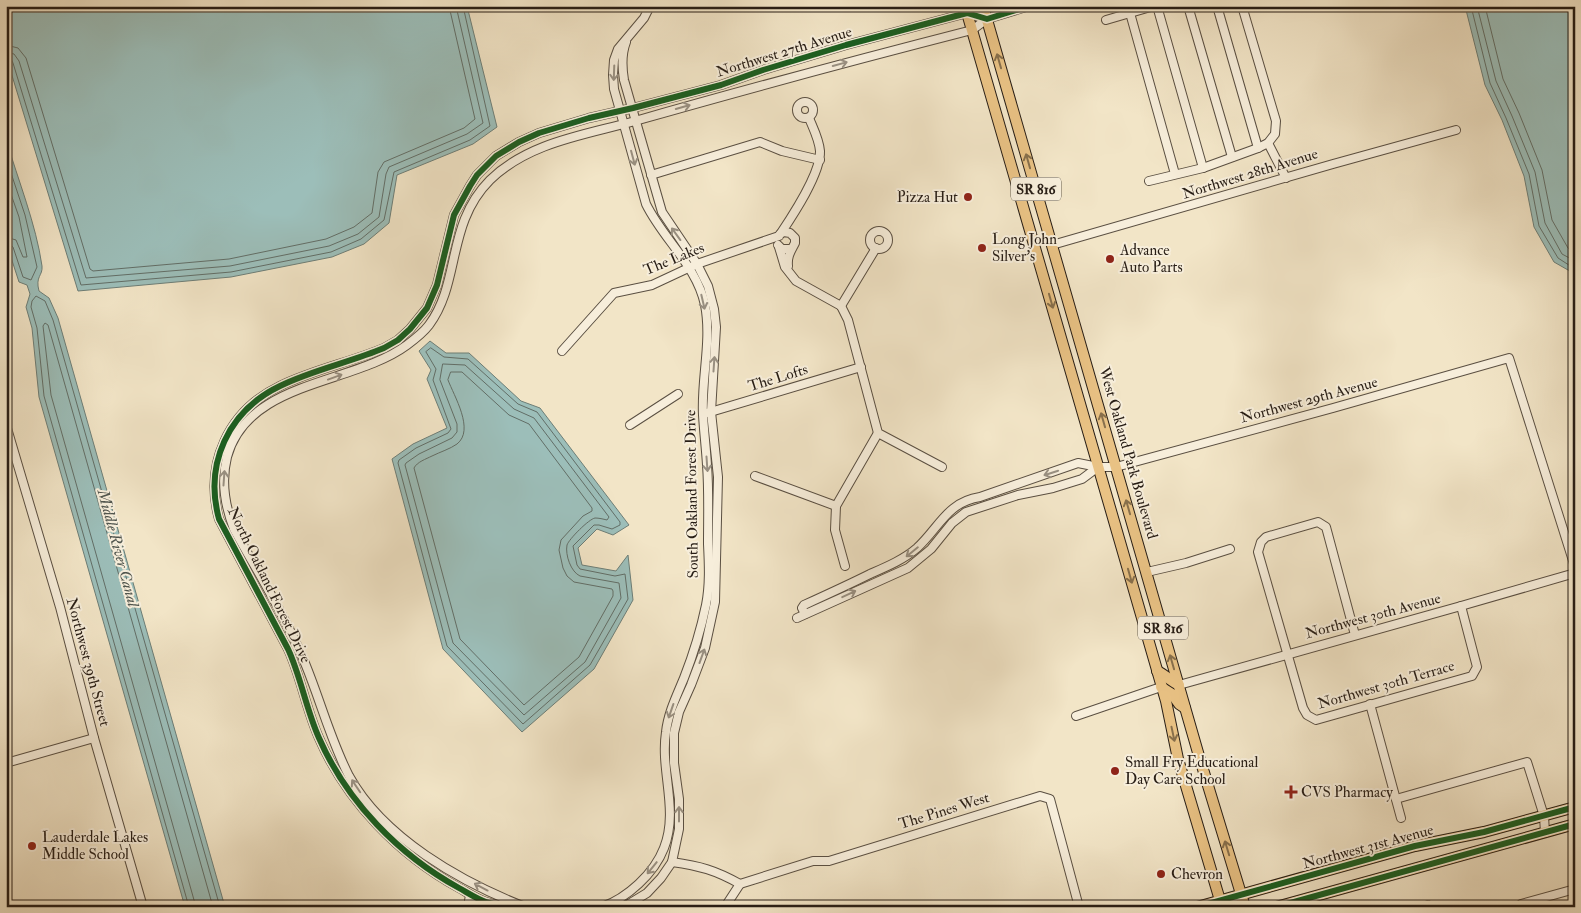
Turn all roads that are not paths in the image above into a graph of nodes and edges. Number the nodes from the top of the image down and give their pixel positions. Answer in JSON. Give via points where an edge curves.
{"nodes":[{"id":1,"x":650,"y":6,"type":"edge"},
{"id":2,"x":983,"y":6,"type":"edge"},
{"id":3,"x":1029,"y":6,"type":"edge"},
{"id":4,"x":1156,"y":6,"type":"edge"},
{"id":5,"x":1188,"y":6,"type":"edge"},
{"id":6,"x":1217,"y":6,"type":"edge"},
{"id":7,"x":1242,"y":6,"type":"edge"},
{"id":8,"x":966,"y":9,"type":"edge"},
{"id":9,"x":1130,"y":13,"type":"junction"},
{"id":10,"x":987,"y":19,"type":"junction"},
{"id":11,"x":1106,"y":20,"type":"dead end"},
{"id":12,"x":972,"y":30,"type":"junction"},
{"id":13,"x":628,"y":38,"type":"junction"},
{"id":14,"x":633,"y":108,"type":"junction"},
{"id":15,"x":619,"y":111,"type":"junction"},
{"id":16,"x":809,"y":118,"type":"dead end"},
{"id":17,"x":636,"y":121,"type":"junction"},
{"id":18,"x":624,"y":124,"type":"junction"},
{"id":19,"x":1456,"y":130,"type":"dead end"},
{"id":20,"x":1268,"y":143,"type":"junction"},
{"id":21,"x":1258,"y":148,"type":"junction"},
{"id":22,"x":1232,"y":157,"type":"junction"},
{"id":23,"x":820,"y":160,"type":"junction"},
{"id":24,"x":1203,"y":168,"type":"junction"},
{"id":25,"x":1176,"y":174,"type":"junction"},
{"id":26,"x":651,"y":175,"type":"junction"},
{"id":27,"x":1286,"y":178,"type":"junction"},
{"id":28,"x":1149,"y":181,"type":"dead end"},
{"id":29,"x":790,"y":220,"type":"junction"},
{"id":30,"x":790,"y":232,"type":"junction"},
{"id":31,"x":1031,"y":233,"type":"junction"},
{"id":32,"x":780,"y":235,"type":"junction"},
{"id":33,"x":759,"y":243,"type":"junction"},
{"id":34,"x":1052,"y":245,"type":"junction"},
{"id":35,"x":778,"y":246,"type":"junction"},
{"id":36,"x":876,"y":248,"type":"dead end"},
{"id":37,"x":790,"y":250,"type":"junction"},
{"id":38,"x":1037,"y":254,"type":"junction"},
{"id":39,"x":697,"y":264,"type":"junction"},
{"id":40,"x":689,"y":267,"type":"junction"},
{"id":41,"x":790,"y":272,"type":"junction"},
{"id":42,"x":1060,"y":275,"type":"junction"},
{"id":43,"x":841,"y":306,"type":"junction"},
{"id":44,"x":562,"y":351,"type":"dead end"},
{"id":45,"x":861,"y":367,"type":"junction"},
{"id":46,"x":678,"y":394,"type":"dead end"},
{"id":47,"x":707,"y":413,"type":"junction"},
{"id":48,"x":6,"y":425,"type":"edge"},
{"id":49,"x":630,"y":425,"type":"dead end"},
{"id":50,"x":878,"y":433,"type":"junction"},
{"id":51,"x":942,"y":467,"type":"dead end"},
{"id":52,"x":1098,"y":467,"type":"junction"},
{"id":53,"x":1116,"y":467,"type":"junction"},
{"id":54,"x":755,"y":476,"type":"dead end"},
{"id":55,"x":958,"y":505,"type":"junction"},
{"id":56,"x":836,"y":506,"type":"junction"},
{"id":57,"x":708,"y":512,"type":"junction"},
{"id":58,"x":717,"y":512,"type":"junction"},
{"id":59,"x":963,"y":514,"type":"junction"},
{"id":60,"x":939,"y":523,"type":"junction"},
{"id":61,"x":947,"y":530,"type":"junction"},
{"id":62,"x":1230,"y":550,"type":"dead end"},
{"id":63,"x":845,"y":566,"type":"dead end"},
{"id":64,"x":1575,"y":567,"type":"edge"},
{"id":65,"x":1147,"y":572,"type":"junction"},
{"id":66,"x":1575,"y":573,"type":"edge"},
{"id":67,"x":1461,"y":606,"type":"junction"},
{"id":68,"x":709,"y":612,"type":"junction"},
{"id":69,"x":805,"y":614,"type":"junction"},
{"id":70,"x":797,"y":618,"type":"dead end"},
{"id":71,"x":1355,"y":635,"type":"junction"},
{"id":72,"x":1288,"y":654,"type":"junction"},
{"id":73,"x":1157,"y":671,"type":"junction"},
{"id":74,"x":1179,"y":685,"type":"junction"},
{"id":75,"x":1161,"y":687,"type":"junction"},
{"id":76,"x":1370,"y":704,"type":"junction"},
{"id":77,"x":1186,"y":709,"type":"junction"},
{"id":78,"x":1076,"y":716,"type":"dead end"},
{"id":79,"x":94,"y":738,"type":"junction"},
{"id":80,"x":6,"y":763,"type":"edge"},
{"id":81,"x":1396,"y":799,"type":"junction"},
{"id":82,"x":1575,"y":807,"type":"edge"},
{"id":83,"x":1544,"y":816,"type":"junction"},
{"id":84,"x":1401,"y":818,"type":"dead end"},
{"id":85,"x":1575,"y":824,"type":"edge"},
{"id":86,"x":1546,"y":833,"type":"junction"},
{"id":87,"x":672,"y":862,"type":"junction"},
{"id":88,"x":740,"y":884,"type":"junction"},
{"id":89,"x":1575,"y":889,"type":"edge"},
{"id":90,"x":470,"y":895,"type":"junction"},
{"id":91,"x":1241,"y":895,"type":"junction"},
{"id":92,"x":484,"y":904,"type":"edge"},
{"id":93,"x":1222,"y":904,"type":"edge"},
{"id":94,"x":1519,"y":906,"type":"edge"},
{"id":95,"x":143,"y":907,"type":"edge"},
{"id":96,"x":468,"y":907,"type":"edge"},
{"id":97,"x":504,"y":907,"type":"edge"},
{"id":98,"x":525,"y":907,"type":"edge"},
{"id":99,"x":602,"y":907,"type":"edge"},
{"id":100,"x":624,"y":907,"type":"edge"},
{"id":101,"x":725,"y":907,"type":"edge"},
{"id":102,"x":1079,"y":907,"type":"edge"},
{"id":103,"x":1197,"y":907,"type":"edge"},
{"id":104,"x":1245,"y":907,"type":"edge"},
{"id":105,"x":1276,"y":907,"type":"edge"}],
"edges":[{"from":1,"to":13,"type":"street","name":"South Oakland Forest Drive"},
{"from":2,"to":10,"type":"main road","name":"West Oakland Park Boulevard","number":"SR 816"},
{"from":3,"to":10,"type":"street"},
{"from":4,"to":9,"type":"street"},
{"from":4,"to":24,"type":"street"},
{"from":5,"to":22,"type":"street"},
{"from":6,"to":21,"type":"street"},
{"from":7,"to":20,"type":"street","via":[[1276,121],[1275,134]]},
{"from":8,"to":10,"type":"street"},
{"from":8,"to":12,"type":"main road","number":"SR 816"},
{"from":8,"to":14,"type":"street","name":"Northwest 27th Avenue"},
{"from":9,"to":11,"type":"street"},
{"from":9,"to":25,"type":"street"},
{"from":10,"to":12,"type":"street"},
{"from":34,"to":10,"type":"main road","name":"West Oakland Park Boulevard","number":"SR 816","one_way":true},
{"from":17,"to":12,"type":"street","one_way":true},
{"from":12,"to":31,"type":"main road","number":"SR 816"},
{"from":13,"to":14,"type":"street","name":"South Oakland Forest Drive","via":[[623,50],[622,70]]},
{"from":13,"to":15,"type":"street","name":"South Oakland Forest Drive","one_way":true,"via":[[618,49],[614,60],[614,89]]},
{"from":14,"to":15,"type":"street","name":"North Oakland Forest Drive"},
{"from":14,"to":17,"type":"street","name":"South Oakland Forest Drive"},
{"from":15,"to":18,"type":"street","name":"South Oakland Forest Drive"},
{"from":15,"to":90,"type":"street","name":"North Oakland Forest Drive","via":[[529,137],[496,156],[477,176],[458,205],[435,292],[417,322],[384,348],[287,382],[266,393],[244,411],[229,433],[215,470],[215,496],[220,520],[296,665],[319,738],[337,772],[369,816],[392,840],[424,866]]},
{"from":16,"to":23,"type":"street","via":[[819,142]]},
{"from":17,"to":18,"type":"street"},
{"from":17,"to":26,"type":"street","name":"South Oakland Forest Drive"},
{"from":18,"to":40,"type":"street","name":"South Oakland Forest Drive","one_way":true,"via":[[646,204]]},
{"from":98,"to":18,"type":"street","one_way":true,"via":[[495,895],[442,866],[387,824],[362,794],[350,776],[324,719],[296,642],[234,529],[224,489],[225,464],[234,438],[269,404],[392,354],[422,334],[436,314],[444,294],[466,214],[482,189],[502,170],[513,161],[556,142]]},
{"from":19,"to":27,"type":"street","name":"Northwest 28th Avenue"},
{"from":20,"to":21,"type":"street"},
{"from":20,"to":27,"type":"street"},
{"from":21,"to":22,"type":"street"},
{"from":22,"to":24,"type":"street"},
{"from":23,"to":26,"type":"street","via":[[760,142]]},
{"from":23,"to":29,"type":"street"},
{"from":24,"to":25,"type":"street"},
{"from":25,"to":28,"type":"street"},
{"from":39,"to":26,"type":"street","name":"South Oakland Forest Drive","one_way":true,"via":[[662,212]]},
{"from":27,"to":34,"type":"street","name":"Northwest 28th Avenue"},
{"from":29,"to":30,"type":"street"},
{"from":29,"to":32,"type":"street"},
{"from":30,"to":32,"type":"street"},
{"from":30,"to":37,"type":"street","via":[[795,241]]},
{"from":31,"to":34,"type":"main road","via":[[1044,245]]},
{"from":31,"to":38,"type":"main road","number":"SR 816"},
{"from":32,"to":33,"type":"street","name":"The Lakes"},
{"from":32,"to":35,"type":"street"},
{"from":33,"to":35,"type":"street","name":"The Lakes"},
{"from":33,"to":39,"type":"street","name":"The Lakes"},
{"from":34,"to":42,"type":"main road","name":"West Oakland Park Boulevard","number":"SR 816"},
{"from":35,"to":37,"type":"street"},
{"from":35,"to":41,"type":"street"},
{"from":36,"to":43,"type":"street"},
{"from":37,"to":41,"type":"street","via":[[787,262]]},
{"from":38,"to":42,"type":"main road"},
{"from":38,"to":52,"type":"main road","number":"SR 816","one_way":true},
{"from":39,"to":40,"type":"street","name":"The Lakes"},
{"from":47,"to":39,"type":"street","name":"South Oakland Forest Drive","one_way":true,"via":[[716,320],[708,286]]},
{"from":40,"to":44,"type":"street","name":"The Lakes","via":[[652,285],[614,293]]},
{"from":40,"to":47,"type":"street","name":"South Oakland Forest Drive","one_way":true,"via":[[701,293],[706,316]]},
{"from":41,"to":43,"type":"street","via":[[802,285]]},
{"from":53,"to":42,"type":"main road","name":"West Oakland Park Boulevard","number":"SR 816","one_way":true},
{"from":43,"to":45,"type":"street"},
{"from":45,"to":47,"type":"street","name":"The Lofts"},
{"from":45,"to":50,"type":"street"},
{"from":46,"to":49,"type":"street"},
{"from":47,"to":57,"type":"street","name":"South Oakland Forest Drive","one_way":true},
{"from":47,"to":58,"type":"street","name":"South Oakland Forest Drive","via":[[718,477]]},
{"from":48,"to":79,"type":"street","name":"Northwest 39th Street","via":[[60,607]]},
{"from":50,"to":51,"type":"street"},
{"from":50,"to":56,"type":"street"},
{"from":52,"to":53,"type":"street","name":"Northwest 29th Avenue"},
{"from":52,"to":55,"type":"street","name":"Northwest 29th Avenue","one_way":true,"via":[[1078,464]]},
{"from":52,"to":59,"type":"street","via":[[1082,479],[1018,495]]},
{"from":52,"to":73,"type":"main road","number":"SR 816","one_way":true},
{"from":53,"to":64,"type":"street","name":"Northwest 29th Avenue","via":[[1509,358]]},
{"from":65,"to":53,"type":"main road","name":"West Oakland Park Boulevard","number":"SR 816","one_way":true},
{"from":54,"to":56,"type":"street"},
{"from":55,"to":59,"type":"street"},
{"from":55,"to":60,"type":"street"},
{"from":56,"to":63,"type":"street","via":[[835,530]]},
{"from":57,"to":58,"type":"street"},
{"from":57,"to":68,"type":"street","name":"South Oakland Forest Drive"},
{"from":58,"to":68,"type":"street","name":"South Oakland Forest Drive","via":[[715,602]]},
{"from":59,"to":61,"type":"street"},
{"from":60,"to":61,"type":"street"},
{"from":60,"to":69,"type":"street","one_way":true,"via":[[906,557],[804,605]]},
{"from":69,"to":61,"type":"street","one_way":true,"via":[[908,568],[932,549]]},
{"from":62,"to":65,"type":"street"},
{"from":74,"to":65,"type":"main road","name":"West Oakland Park Boulevard","number":"SR 816","one_way":true},
{"from":66,"to":67,"type":"street","name":"Northwest 30th Avenue"},
{"from":67,"to":71,"type":"street","name":"Northwest 30th Avenue"},
{"from":67,"to":76,"type":"street","name":"Northwest 30th Terrace","via":[[1477,667],[1472,676]]},
{"from":87,"to":68,"type":"street","name":"South Oakland Forest Drive","one_way":true,"via":[[678,829],[674,733],[705,648]]},
{"from":68,"to":99,"type":"street","name":"South Oakland Forest Drive","one_way":true,"via":[[666,731],[665,768],[671,805],[665,846],[660,858],[630,892]]},
{"from":69,"to":70,"type":"street"},
{"from":71,"to":72,"type":"street","name":"Northwest 30th Avenue"},
{"from":71,"to":72,"type":"street","via":[[1326,527],[1318,522],[1266,537],[1258,552]]},
{"from":72,"to":74,"type":"street","name":"Northwest 30th Avenue"},
{"from":72,"to":76,"type":"street","name":"Northwest 30th Terrace","via":[[1307,715],[1316,720]]},
{"from":73,"to":74,"type":"main road"},
{"from":73,"to":75,"type":"main road","number":"SR 816"},
{"from":74,"to":77,"type":"main road","name":"West Oakland Park Boulevard","number":"SR 816"},
{"from":75,"to":77,"type":"main road"},
{"from":75,"to":78,"type":"street"},
{"from":75,"to":93,"type":"main road","number":"SR 816","one_way":true,"via":[[1178,759]]},
{"from":76,"to":81,"type":"street"},
{"from":91,"to":77,"type":"main road","name":"West Oakland Park Boulevard","number":"SR 816","one_way":true},
{"from":79,"to":80,"type":"street"},
{"from":79,"to":95,"type":"street","name":"Northwest 39th Street"},
{"from":81,"to":83,"type":"street","via":[[1527,762]]},
{"from":81,"to":84,"type":"street"},
{"from":82,"to":83,"type":"main road","name":"Northwest 31st Avenue"},
{"from":83,"to":86,"type":"street"},
{"from":83,"to":91,"type":"main road","name":"Northwest 31st Avenue","via":[[1415,846]]},
{"from":85,"to":86,"type":"main road"},
{"from":86,"to":105,"type":"main road"},
{"from":87,"to":88,"type":"street","via":[[697,865]]},
{"from":87,"to":100,"type":"street","name":"South Oakland Forest Drive","via":[[647,893]]},
{"from":88,"to":101,"type":"street"},
{"from":88,"to":102,"type":"street","name":"The Pines West","via":[[813,861],[829,861],[1040,796],[1050,799]]},
{"from":89,"to":94,"type":"street"},
{"from":90,"to":92,"type":"street","name":"North Oakland Forest Drive"},
{"from":90,"to":96,"type":"street"},
{"from":91,"to":93,"type":"main road","name":"Northwest 31st Avenue"},
{"from":91,"to":104,"type":"main road","name":"West Oakland Park Boulevard","number":"SR 816"},
{"from":92,"to":97,"type":"street"},
{"from":93,"to":103,"type":"main road","name":"Northwest 31st Avenue"}]}
